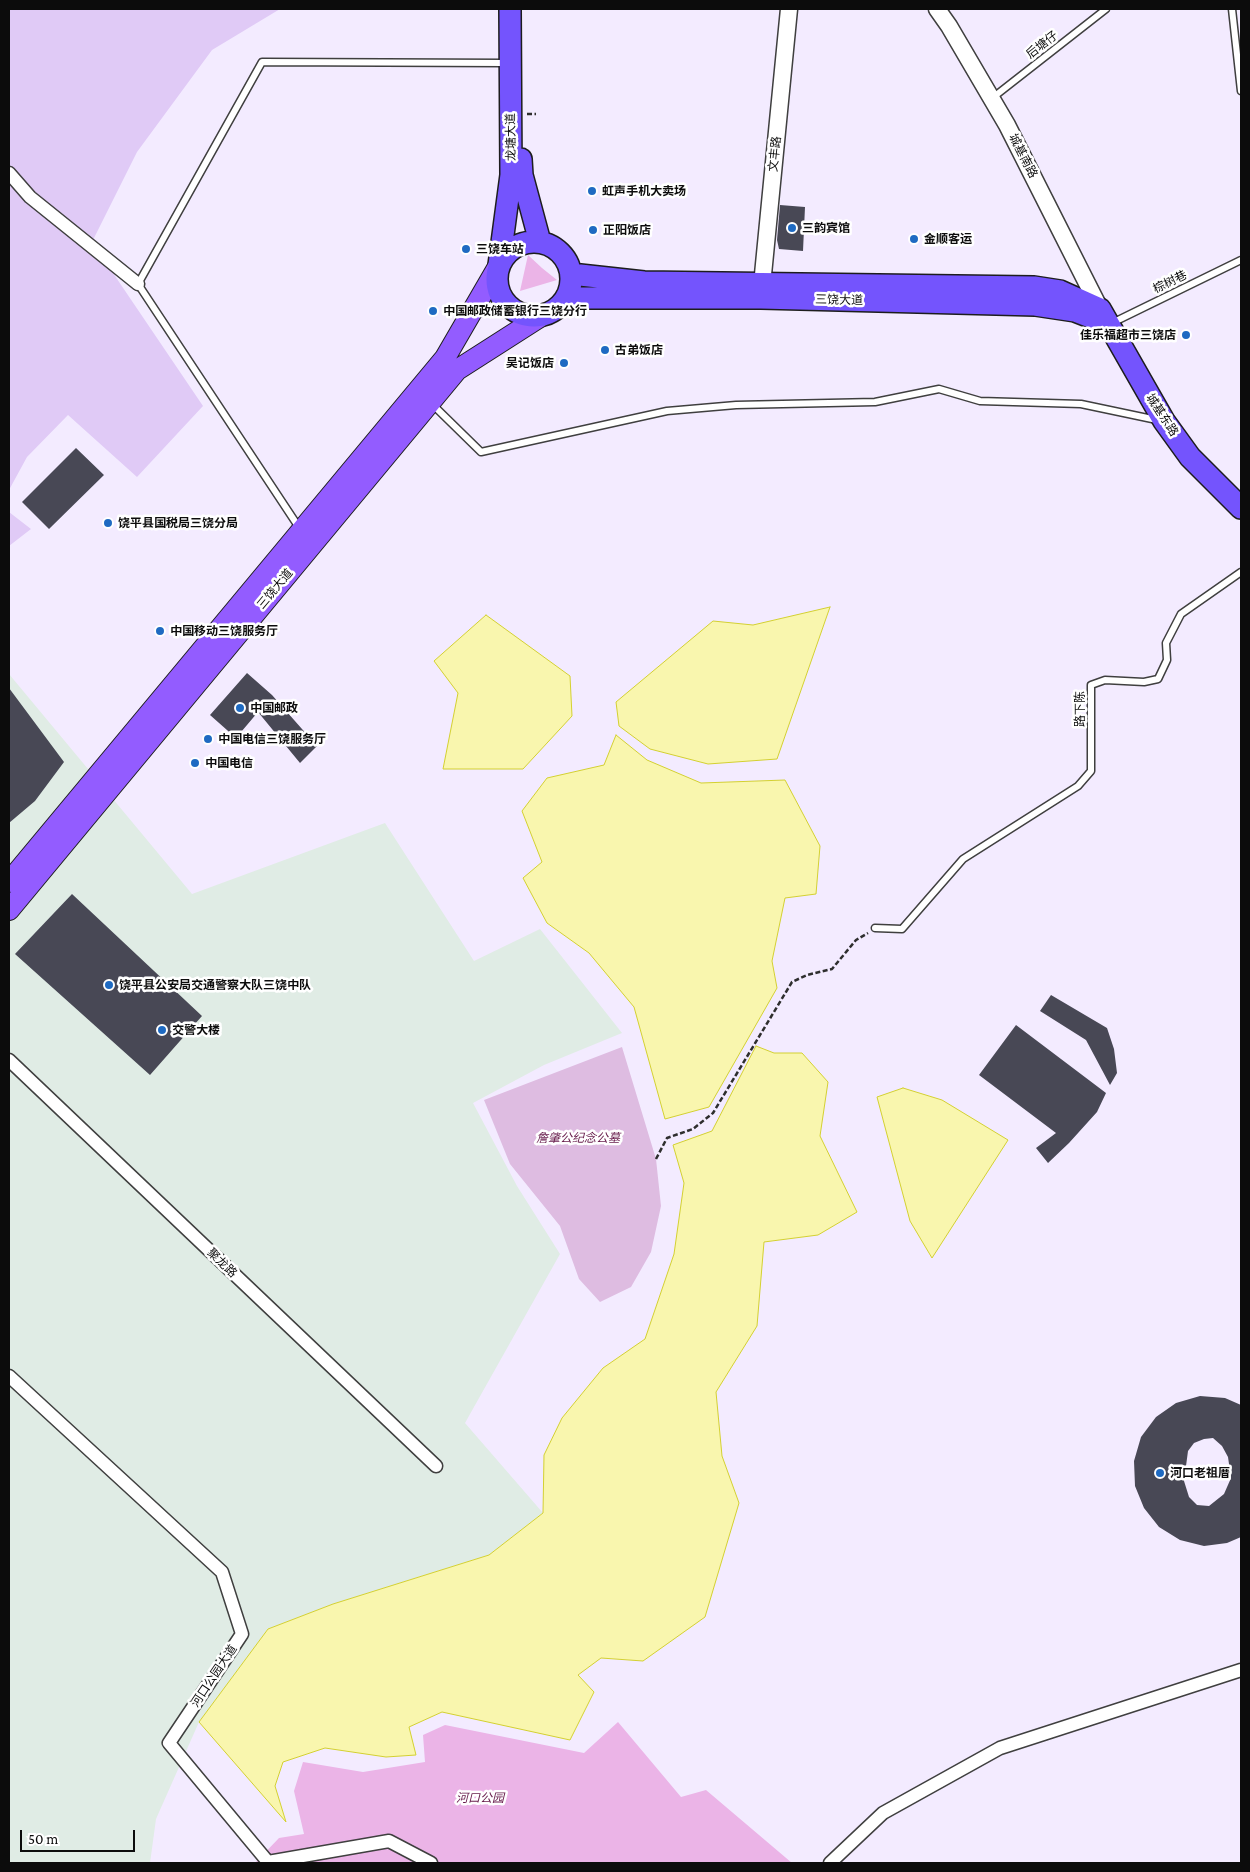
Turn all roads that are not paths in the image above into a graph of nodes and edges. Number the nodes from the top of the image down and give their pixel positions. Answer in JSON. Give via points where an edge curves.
{"nodes":[{"id":1,"x":510,"y":9,"type":"edge"},
{"id":2,"x":520,"y":9,"type":"edge"},
{"id":3,"x":789,"y":9,"type":"edge"},
{"id":4,"x":937,"y":9,"type":"edge"},
{"id":5,"x":1106,"y":9,"type":"edge"},
{"id":6,"x":1232,"y":9,"type":"edge"},
{"id":7,"x":515,"y":63,"type":"junction"},
{"id":8,"x":1241,"y":91,"type":"edge"},
{"id":9,"x":991,"y":99,"type":"junction"},
{"id":10,"x":9,"y":173,"type":"edge"},
{"id":11,"x":516,"y":175,"type":"junction"},
{"id":12,"x":540,"y":242,"type":"junction"},
{"id":13,"x":1241,"y":260,"type":"edge"},
{"id":14,"x":498,"y":265,"type":"junction"},
{"id":15,"x":1080,"y":271,"type":"junction"},
{"id":16,"x":571,"y":274,"type":"junction"},
{"id":17,"x":138,"y":284,"type":"junction"},
{"id":18,"x":643,"y":290,"type":"junction"},
{"id":19,"x":761,"y":290,"type":"junction"},
{"id":20,"x":1068,"y":294,"type":"junction"},
{"id":21,"x":566,"y":298,"type":"junction"},
{"id":22,"x":543,"y":315,"type":"junction"},
{"id":23,"x":1104,"y":317,"type":"junction"},
{"id":24,"x":451,"y":364,"type":"junction"},
{"id":25,"x":430,"y":402,"type":"junction"},
{"id":26,"x":1164,"y":421,"type":"junction"},
{"id":27,"x":1241,"y":508,"type":"edge"},
{"id":28,"x":307,"y":538,"type":"junction"},
{"id":29,"x":1241,"y":572,"type":"edge"},
{"id":30,"x":9,"y":882,"type":"edge"},
{"id":31,"x":9,"y":910,"type":"edge"},
{"id":32,"x":876,"y":928,"type":"road end"},
{"id":33,"x":9,"y":1060,"type":"edge"},
{"id":34,"x":9,"y":1376,"type":"edge"},
{"id":35,"x":436,"y":1466,"type":"dead end"},
{"id":36,"x":1241,"y":1670,"type":"edge"},
{"id":37,"x":431,"y":1863,"type":"edge"},
{"id":38,"x":830,"y":1863,"type":"edge"}],
"edges":[{"from":1,"to":7,"type":"highway","name":"龙塘大道"},
{"from":2,"to":7,"type":"highway","name":"龙塘大道"},
{"from":3,"to":19,"type":"street","name":"文丰路"},
{"from":4,"to":9,"type":"street","name":"城基南路"},
{"from":5,"to":9,"type":"lane","name":"后塘仔"},
{"from":6,"to":8,"type":"lane"},
{"from":7,"to":11,"type":"highway","name":"龙塘大道"},
{"from":7,"to":17,"type":"lane","via":[[262,62]]},
{"from":9,"to":15,"type":"street","name":"城基南路"},
{"from":10,"to":17,"type":"street","via":[[30,197]]},
{"from":11,"to":12,"type":"highway","name":"龙塘大道"},
{"from":11,"to":14,"type":"highway","name":"龙塘大道"},
{"from":12,"to":14,"type":"highway","via":[[515,246]]},
{"from":12,"to":16,"type":"highway","via":[[562,254]]},
{"from":13,"to":23,"type":"lane","name":"棕树巷"},
{"from":14,"to":22,"type":"highway","via":[[497,289],[510,308],[526,315]]},
{"from":14,"to":24,"type":"main road","name":"三饶大道"},
{"from":15,"to":20,"type":"street","via":[[1076,287]]},
{"from":15,"to":23,"type":"street","name":"城基南路"},
{"from":16,"to":18,"type":"highway","name":"三饶大道"},
{"from":16,"to":21,"type":"highway"},
{"from":17,"to":28,"type":"lane"},
{"from":18,"to":19,"type":"highway","name":"三饶大道"},
{"from":18,"to":21,"type":"highway","name":"三饶大道"},
{"from":19,"to":20,"type":"highway","name":"三饶大道","via":[[1034,287]]},
{"from":19,"to":23,"type":"highway","name":"三饶大道","via":[[1036,305]]},
{"from":20,"to":23,"type":"highway","name":"三饶大道"},
{"from":21,"to":22,"type":"highway","via":[[553,311]]},
{"from":22,"to":24,"type":"main road","name":"三饶大道"},
{"from":23,"to":26,"type":"highway","name":"城基东路"},
{"from":24,"to":25,"type":"main road","name":"三饶大道"},
{"from":24,"to":28,"type":"main road","name":"三饶大道"},
{"from":25,"to":26,"type":"lane","via":[[481,452],[667,411],[736,405],[876,402],[939,389],[980,401],[1081,404]]},
{"from":25,"to":28,"type":"main road","name":"三饶大道"},
{"from":26,"to":27,"type":"highway","name":"城基东路","via":[[1190,457]]},
{"from":28,"to":30,"type":"main road","name":"三饶大道"},
{"from":28,"to":31,"type":"main road","name":"三饶大道"},
{"from":29,"to":32,"type":"lane","name":"路下陈","via":[[1181,614],[1166,643],[1167,660],[1158,679],[1144,682],[1105,680],[1091,686],[1091,771],[1078,786],[963,859],[902,929]]},
{"from":33,"to":35,"type":"street","name":"聚龙路"},
{"from":34,"to":37,"type":"street","name":"河口公园大道","via":[[222,1572],[242,1634],[169,1743],[268,1862],[389,1841]]},
{"from":36,"to":38,"type":"street","via":[[1000,1748],[883,1813]]}]}
